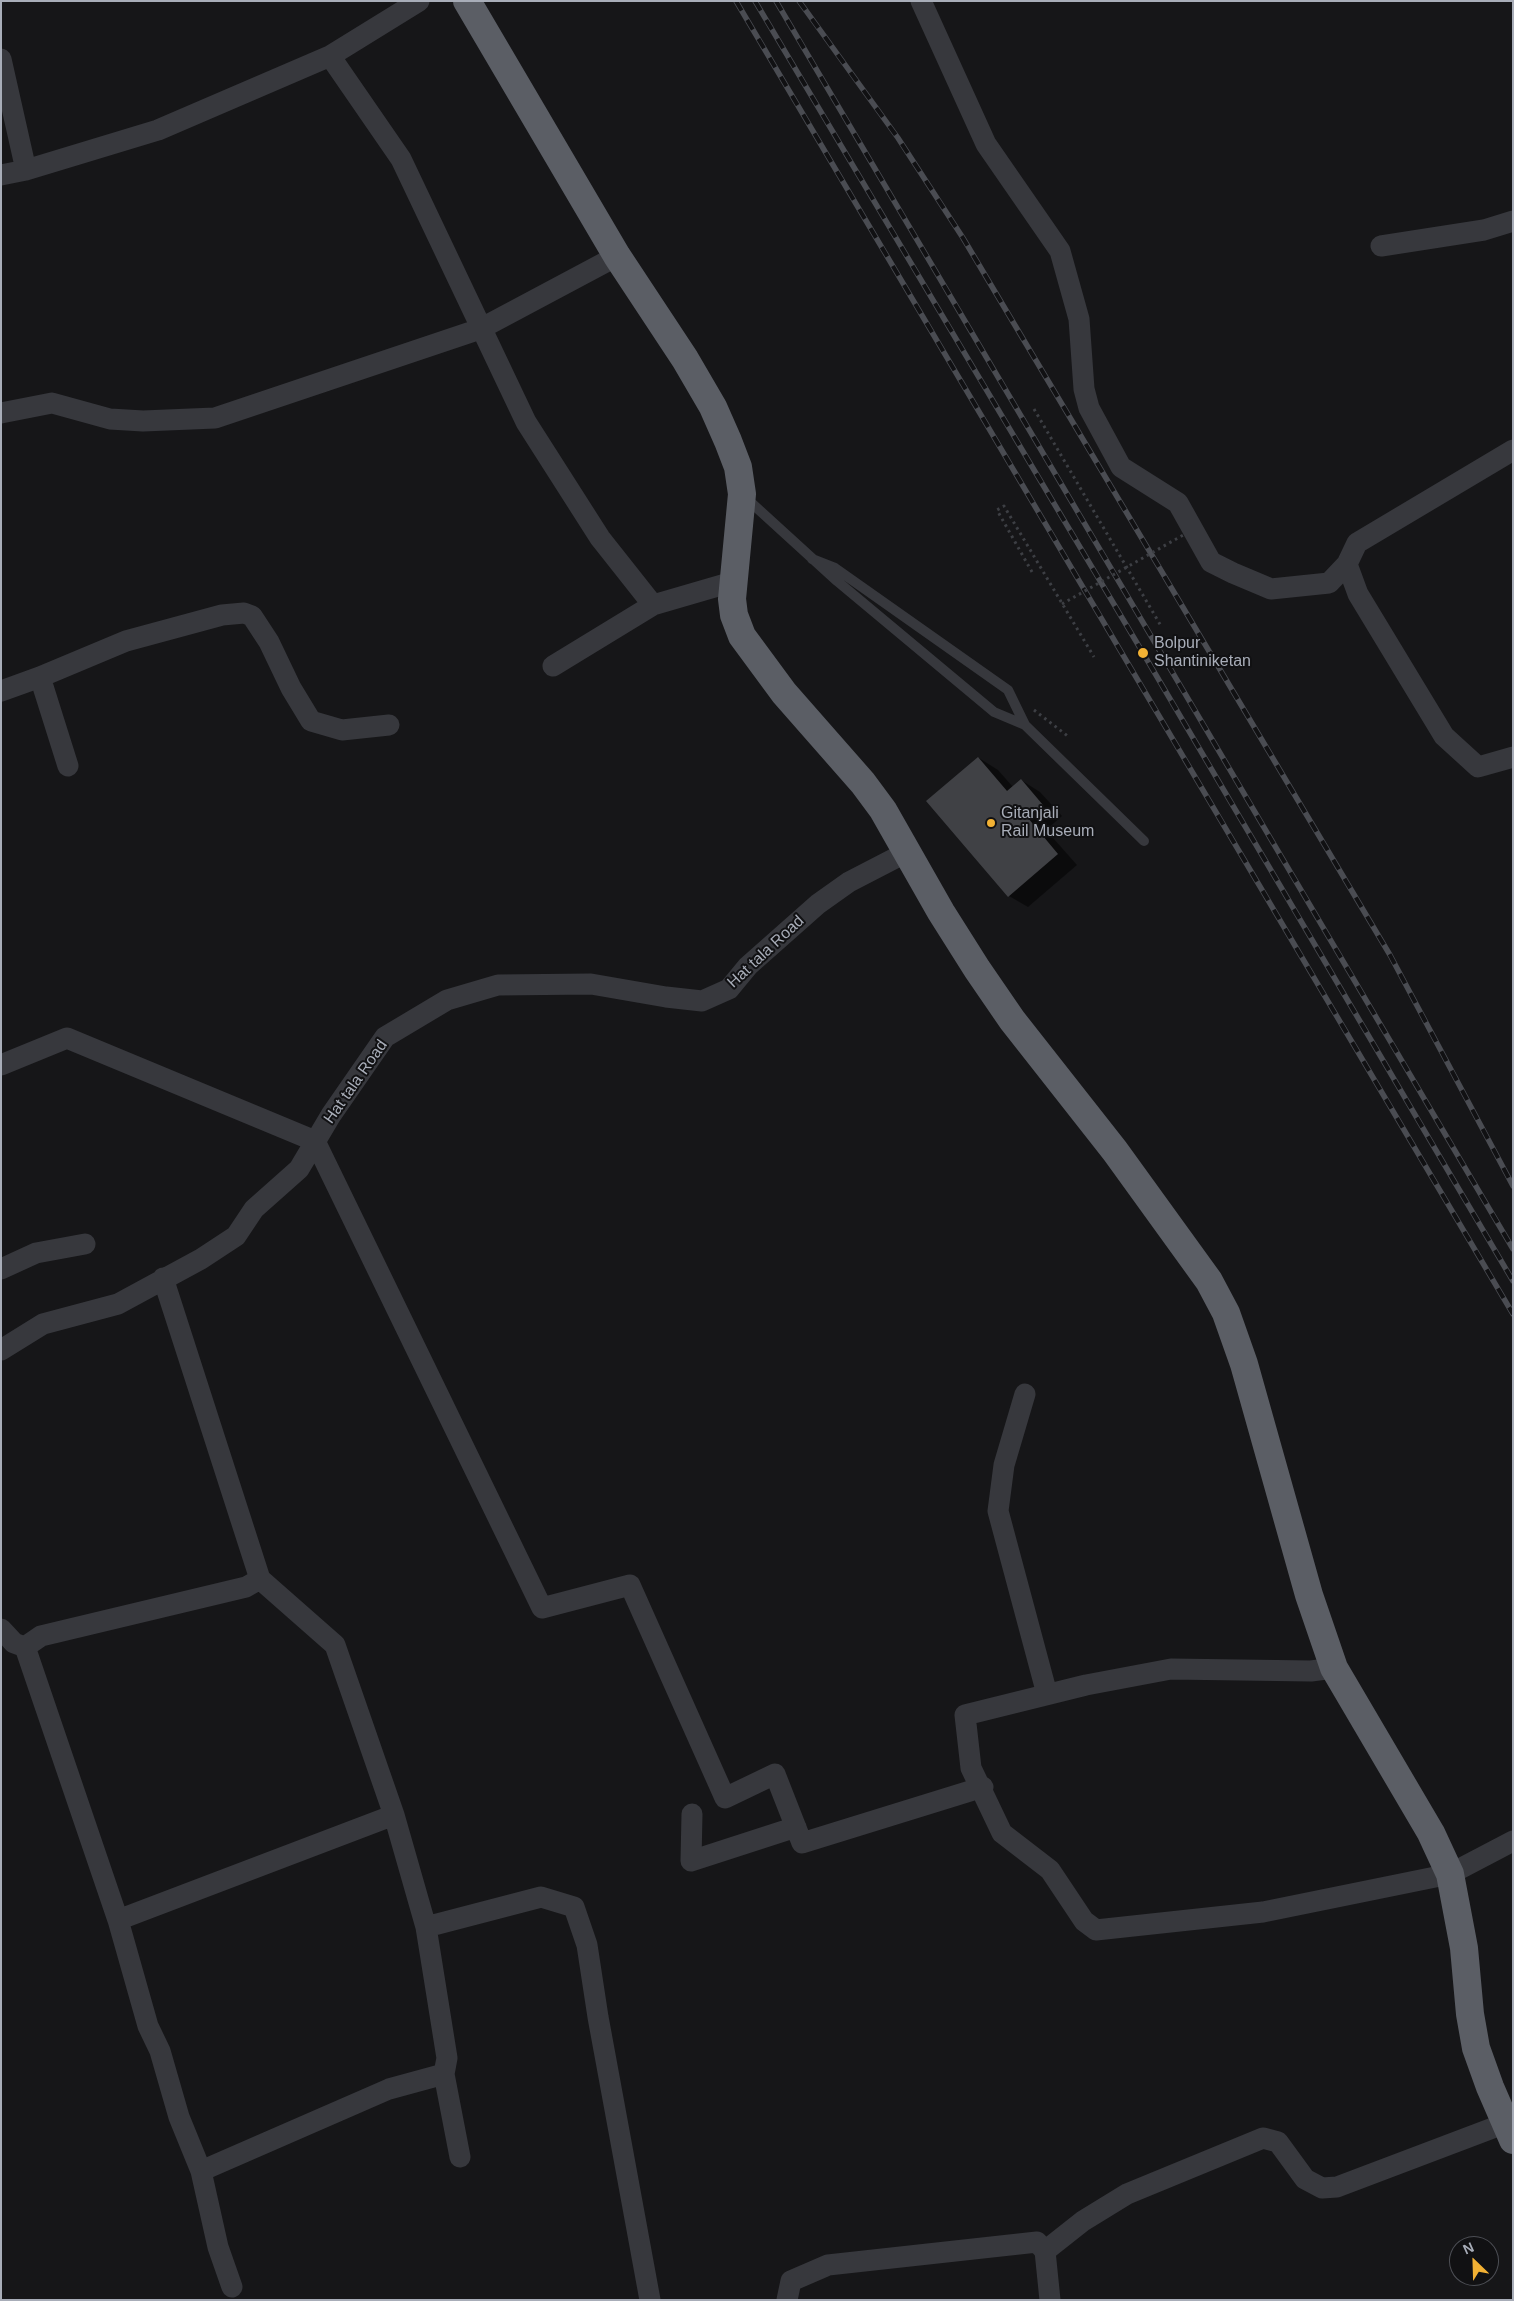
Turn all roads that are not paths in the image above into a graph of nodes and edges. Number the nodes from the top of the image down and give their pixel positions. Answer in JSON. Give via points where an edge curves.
{"nodes":[{"id":1,"x":419,"y":1,"type":"edge"},
{"id":2,"x":468,"y":1,"type":"edge"},
{"id":3,"x":921,"y":1,"type":"edge"},
{"id":4,"x":330,"y":56,"type":"junction"},
{"id":5,"x":1,"y":59,"type":"edge"},
{"id":6,"x":26,"y":170,"type":"junction"},
{"id":7,"x":1,"y":175,"type":"edge"},
{"id":8,"x":1513,"y":221,"type":"edge"},
{"id":9,"x":1381,"y":246,"type":"dead end"},
{"id":10,"x":617,"y":256,"type":"junction"},
{"id":11,"x":480,"y":328,"type":"junction"},
{"id":12,"x":1,"y":413,"type":"edge"},
{"id":13,"x":1513,"y":450,"type":"edge"},
{"id":14,"x":742,"y":494,"type":"junction"},
{"id":15,"x":812,"y":559,"type":"junction"},
{"id":16,"x":1347,"y":564,"type":"junction"},
{"id":17,"x":732,"y":582,"type":"junction"},
{"id":18,"x":653,"y":606,"type":"junction"},
{"id":19,"x":553,"y":666,"type":"dead end"},
{"id":20,"x":40,"y":677,"type":"junction"},
{"id":21,"x":1,"y":691,"type":"edge"},
{"id":22,"x":389,"y":725,"type":"dead end"},
{"id":23,"x":1025,"y":725,"type":"junction"},
{"id":24,"x":1513,"y":757,"type":"edge"},
{"id":25,"x":68,"y":766,"type":"dead end"},
{"id":26,"x":1144,"y":841,"type":"dead end"},
{"id":27,"x":907,"y":852,"type":"junction"},
{"id":28,"x":1,"y":1065,"type":"edge"},
{"id":29,"x":315,"y":1141,"type":"junction"},
{"id":30,"x":85,"y":1244,"type":"dead end"},
{"id":31,"x":1,"y":1268,"type":"edge"},
{"id":32,"x":163,"y":1278,"type":"junction"},
{"id":33,"x":1,"y":1350,"type":"edge"},
{"id":34,"x":1025,"y":1394,"type":"dead end"},
{"id":35,"x":260,"y":1579,"type":"junction"},
{"id":36,"x":1,"y":1630,"type":"edge"},
{"id":37,"x":25,"y":1647,"type":"junction"},
{"id":38,"x":1334,"y":1668,"type":"junction"},
{"id":39,"x":1047,"y":1694,"type":"junction"},
{"id":40,"x":982,"y":1787,"type":"junction"},
{"id":41,"x":692,"y":1814,"type":"dead end"},
{"id":42,"x":394,"y":1816,"type":"junction"},
{"id":43,"x":796,"y":1827,"type":"junction"},
{"id":44,"x":1513,"y":1841,"type":"edge"},
{"id":45,"x":1450,"y":1874,"type":"junction"},
{"id":46,"x":118,"y":1920,"type":"junction"},
{"id":47,"x":426,"y":1927,"type":"junction"},
{"id":48,"x":444,"y":2074,"type":"junction"},
{"id":49,"x":1509,"y":2132,"type":"edge"},
{"id":50,"x":460,"y":2157,"type":"dead end"},
{"id":51,"x":201,"y":2171,"type":"junction"},
{"id":52,"x":1045,"y":2251,"type":"junction"},
{"id":53,"x":232,"y":2287,"type":"dead end"},
{"id":54,"x":650,"y":2300,"type":"edge"},
{"id":55,"x":787,"y":2300,"type":"edge"},
{"id":56,"x":1050,"y":2300,"type":"edge"}],
"edges":[{"from":1,"to":4,"type":"street"},
{"from":2,"to":10,"type":"highway"},
{"from":3,"to":16,"type":"street","via":[[986,144],[1060,250],[1079,319],[1084,389],[1089,408],[1121,467],[1178,503],[1211,562],[1233,573],[1272,589],[1329,583]]},
{"from":4,"to":6,"type":"street","via":[[158,130]]},
{"from":4,"to":11,"type":"street","via":[[401,159]]},
{"from":5,"to":6,"type":"street"},
{"from":6,"to":7,"type":"street"},
{"from":8,"to":9,"type":"street","via":[[1484,230]]},
{"from":10,"to":11,"type":"street"},
{"from":10,"to":14,"type":"highway","via":[[713,408],[738,467]]},
{"from":11,"to":12,"type":"street","via":[[215,418],[110,419],[52,403]]},
{"from":11,"to":18,"type":"street","via":[[526,422],[600,538]]},
{"from":13,"to":16,"type":"street","via":[[1357,543]]},
{"from":14,"to":15,"type":"lane"},
{"from":14,"to":17,"type":"highway","via":[[741,526]]},
{"from":15,"to":23,"type":"lane","via":[[994,712]]},
{"from":15,"to":23,"type":"lane","via":[[835,568],[1008,690]]},
{"from":16,"to":24,"type":"street","via":[[1358,594],[1444,736],[1478,767]]},
{"from":17,"to":18,"type":"street"},
{"from":17,"to":27,"type":"highway","via":[[734,615],[742,636],[784,693],[863,783]]},
{"from":18,"to":19,"type":"street"},
{"from":20,"to":21,"type":"street"},
{"from":20,"to":22,"type":"street","via":[[126,640],[222,615],[244,613],[252,616],[269,642],[311,721],[342,730]]},
{"from":20,"to":25,"type":"street"},
{"from":23,"to":26,"type":"lane"},
{"from":27,"to":29,"type":"street","name":"Hat tala Road","via":[[849,882],[818,904],[748,966],[729,989],[702,1000],[591,984],[498,985],[447,1000],[385,1037]]},
{"from":27,"to":38,"type":"highway","via":[[941,912],[1012,1020],[1115,1151],[1209,1281],[1222,1305],[1244,1364]]},
{"from":28,"to":29,"type":"street","via":[[67,1038]]},
{"from":29,"to":32,"type":"street","name":"Hat tala Road","via":[[299,1169],[254,1209],[236,1236]]},
{"from":29,"to":43,"type":"street","via":[[542,1608],[630,1585],[725,1798],[774,1774]]},
{"from":30,"to":31,"type":"street","via":[[36,1253]]},
{"from":32,"to":33,"type":"street","name":"Hat tala Road","via":[[118,1304],[43,1324]]},
{"from":32,"to":35,"type":"street"},
{"from":34,"to":39,"type":"street","via":[[1004,1465],[998,1511]]},
{"from":35,"to":37,"type":"street","via":[[246,1587],[41,1636]]},
{"from":35,"to":42,"type":"street","via":[[336,1645]]},
{"from":36,"to":37,"type":"street","via":[[14,1643]]},
{"from":37,"to":46,"type":"street"},
{"from":38,"to":39,"type":"street","via":[[1311,1671],[1170,1669]]},
{"from":38,"to":45,"type":"highway","via":[[1431,1833]]},
{"from":39,"to":40,"type":"street","via":[[966,1715],[972,1768]]},
{"from":40,"to":43,"type":"street","via":[[802,1843]]},
{"from":40,"to":45,"type":"street","via":[[1002,1833],[1050,1870],[1084,1921],[1096,1930],[1263,1912]]},
{"from":41,"to":43,"type":"street","via":[[691,1862]]},
{"from":42,"to":46,"type":"street"},
{"from":42,"to":47,"type":"street"},
{"from":44,"to":45,"type":"street"},
{"from":45,"to":49,"type":"highway","via":[[1464,1948],[1476,2048]]},
{"from":46,"to":51,"type":"street","via":[[148,2026],[160,2051],[179,2117]]},
{"from":47,"to":48,"type":"street","via":[[447,2058]]},
{"from":47,"to":54,"type":"street","via":[[541,1897],[574,1907],[587,1945]]},
{"from":48,"to":50,"type":"street"},
{"from":48,"to":51,"type":"street","via":[[389,2089]]},
{"from":49,"to":52,"type":"street","via":[[1337,2188],[1322,2188],[1305,2179],[1278,2142],[1263,2138],[1127,2194],[1083,2221]]},
{"from":51,"to":53,"type":"street","via":[[218,2248]]},
{"from":52,"to":55,"type":"street","via":[[1037,2242],[828,2264],[791,2281]]},
{"from":52,"to":56,"type":"street"}]}
